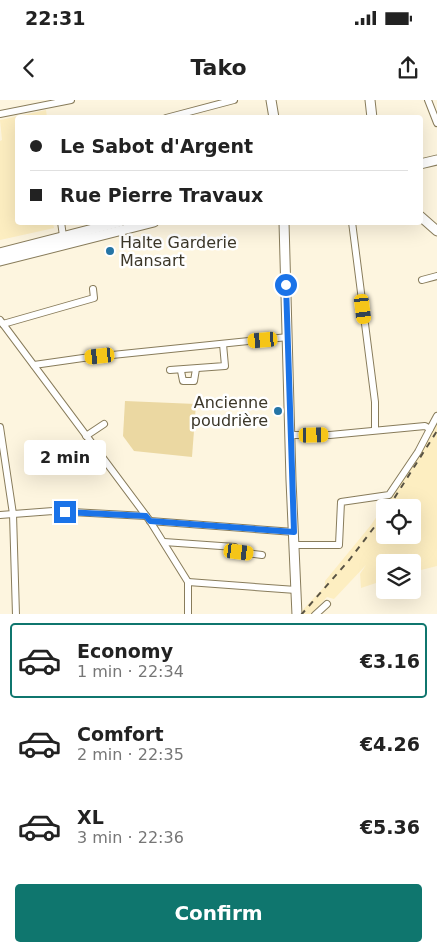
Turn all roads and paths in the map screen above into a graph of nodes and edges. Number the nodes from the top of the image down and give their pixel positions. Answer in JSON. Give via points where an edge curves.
{"nodes":[{"id":1,"x":71,"y":100,"type":"edge"},
{"id":2,"x":234,"y":100,"type":"edge"},
{"id":3,"x":271,"y":100,"type":"edge"},
{"id":4,"x":370,"y":100,"type":"edge"},
{"id":5,"x":428,"y":102,"type":"edge"},
{"id":6,"x":437,"y":102,"type":"edge"},
{"id":7,"x":34,"y":104,"type":"edge"},
{"id":8,"x":0,"y":114,"type":"edge"},
{"id":9,"x":177,"y":115,"type":"edge"},
{"id":10,"x":274,"y":115,"type":"edge"},
{"id":11,"x":372,"y":115,"type":"edge"},
{"id":12,"x":437,"y":123,"type":"edge"},
{"id":13,"x":437,"y":154,"type":"edge"},
{"id":14,"x":423,"y":156,"type":"edge"},
{"id":15,"x":437,"y":160,"type":"edge"},
{"id":16,"x":423,"y":163,"type":"edge"},
{"id":17,"x":423,"y":219,"type":"edge"},
{"id":18,"x":61,"y":225,"type":"edge"},
{"id":19,"x":108,"y":225,"type":"edge"},
{"id":20,"x":142,"y":225,"type":"edge"},
{"id":21,"x":284,"y":225,"type":"edge"},
{"id":22,"x":352,"y":225,"type":"edge"},
{"id":23,"x":437,"y":231,"type":"edge"},
{"id":24,"x":63,"y":236,"type":"junction"},
{"id":25,"x":0,"y":253,"type":"edge"},
{"id":26,"x":0,"y":261,"type":"edge"},
{"id":27,"x":437,"y":276,"type":"edge"},
{"id":28,"x":422,"y":280,"type":"dead end"},
{"id":29,"x":93,"y":290,"type":"dead end"},
{"id":30,"x":2,"y":326,"type":"edge"},
{"id":31,"x":288,"y":337,"type":"junction"},
{"id":32,"x":223,"y":344,"type":"junction"},
{"id":33,"x":34,"y":366,"type":"junction"},
{"id":34,"x":196,"y":369,"type":"junction"},
{"id":35,"x":170,"y":370,"type":"dead end"},
{"id":36,"x":181,"y":371,"type":"junction"},
{"id":37,"x":437,"y":416,"type":"edge"},
{"id":38,"x":104,"y":424,"type":"dead end"},
{"id":39,"x":0,"y":427,"type":"edge"},
{"id":40,"x":430,"y":429,"type":"junction"},
{"id":41,"x":375,"y":430,"type":"junction"},
{"id":42,"x":86,"y":436,"type":"junction"},
{"id":43,"x":290,"y":436,"type":"junction"},
{"id":44,"x":12,"y":514,"type":"junction"},
{"id":45,"x":0,"y":516,"type":"edge"},
{"id":46,"x":148,"y":519,"type":"junction"},
{"id":47,"x":294,"y":532,"type":"junction"},
{"id":48,"x":164,"y":542,"type":"junction"},
{"id":49,"x":294,"y":545,"type":"junction"},
{"id":50,"x":262,"y":555,"type":"dead end"},
{"id":51,"x":188,"y":582,"type":"junction"},
{"id":52,"x":296,"y":590,"type":"junction"},
{"id":53,"x":327,"y":604,"type":"dead end"},
{"id":54,"x":16,"y":614,"type":"edge"},
{"id":55,"x":188,"y":614,"type":"edge"},
{"id":56,"x":297,"y":614,"type":"edge"},
{"id":57,"x":315,"y":614,"type":"edge"}],
"edges":[{"from":1,"to":7,"type":"street"},
{"from":2,"to":9,"type":"street"},
{"from":3,"to":10,"type":"main road"},
{"from":4,"to":11,"type":"main road"},
{"from":5,"to":6,"type":"street"},
{"from":5,"to":12,"type":"street"},
{"from":7,"to":8,"type":"street"},
{"from":13,"to":14,"type":"main road"},
{"from":15,"to":16,"type":"main road"},
{"from":17,"to":23,"type":"main road"},
{"from":18,"to":24,"type":"street"},
{"from":19,"to":24,"type":"main road"},
{"from":20,"to":26,"type":"main road"},
{"from":21,"to":31,"type":"main road"},
{"from":22,"to":41,"type":"street","via":[[375,402]]},
{"from":24,"to":25,"type":"main road"},
{"from":27,"to":28,"type":"street"},
{"from":29,"to":30,"type":"street","via":[[94,298]]},
{"from":30,"to":33,"type":"street"},
{"from":31,"to":32,"type":"street"},
{"from":31,"to":43,"type":"main road"},
{"from":32,"to":33,"type":"street","via":[[45,362]]},
{"from":32,"to":34,"type":"street","via":[[226,366]]},
{"from":33,"to":42,"type":"street"},
{"from":34,"to":36,"type":"street"},
{"from":34,"to":36,"type":"street","via":[[194,381],[183,381]]},
{"from":35,"to":36,"type":"street"},
{"from":37,"to":40,"type":"street"},
{"from":38,"to":42,"type":"street"},
{"from":39,"to":44,"type":"street"},
{"from":40,"to":41,"type":"street","via":[[425,426]]},
{"from":40,"to":49,"type":"street","via":[[389,495],[341,502],[339,545]]},
{"from":41,"to":43,"type":"street"},
{"from":42,"to":46,"type":"street"},
{"from":43,"to":47,"type":"main road"},
{"from":44,"to":45,"type":"street"},
{"from":44,"to":46,"type":"street","via":[[54,511]]},
{"from":44,"to":54,"type":"street"},
{"from":46,"to":47,"type":"street"},
{"from":46,"to":48,"type":"street"},
{"from":47,"to":49,"type":"main road"},
{"from":48,"to":50,"type":"street","via":[[235,547],[239,552]]},
{"from":48,"to":51,"type":"street"},
{"from":49,"to":52,"type":"main road"},
{"from":51,"to":52,"type":"street"},
{"from":51,"to":55,"type":"street"},
{"from":52,"to":56,"type":"main road"},
{"from":53,"to":57,"type":"street"}]}
